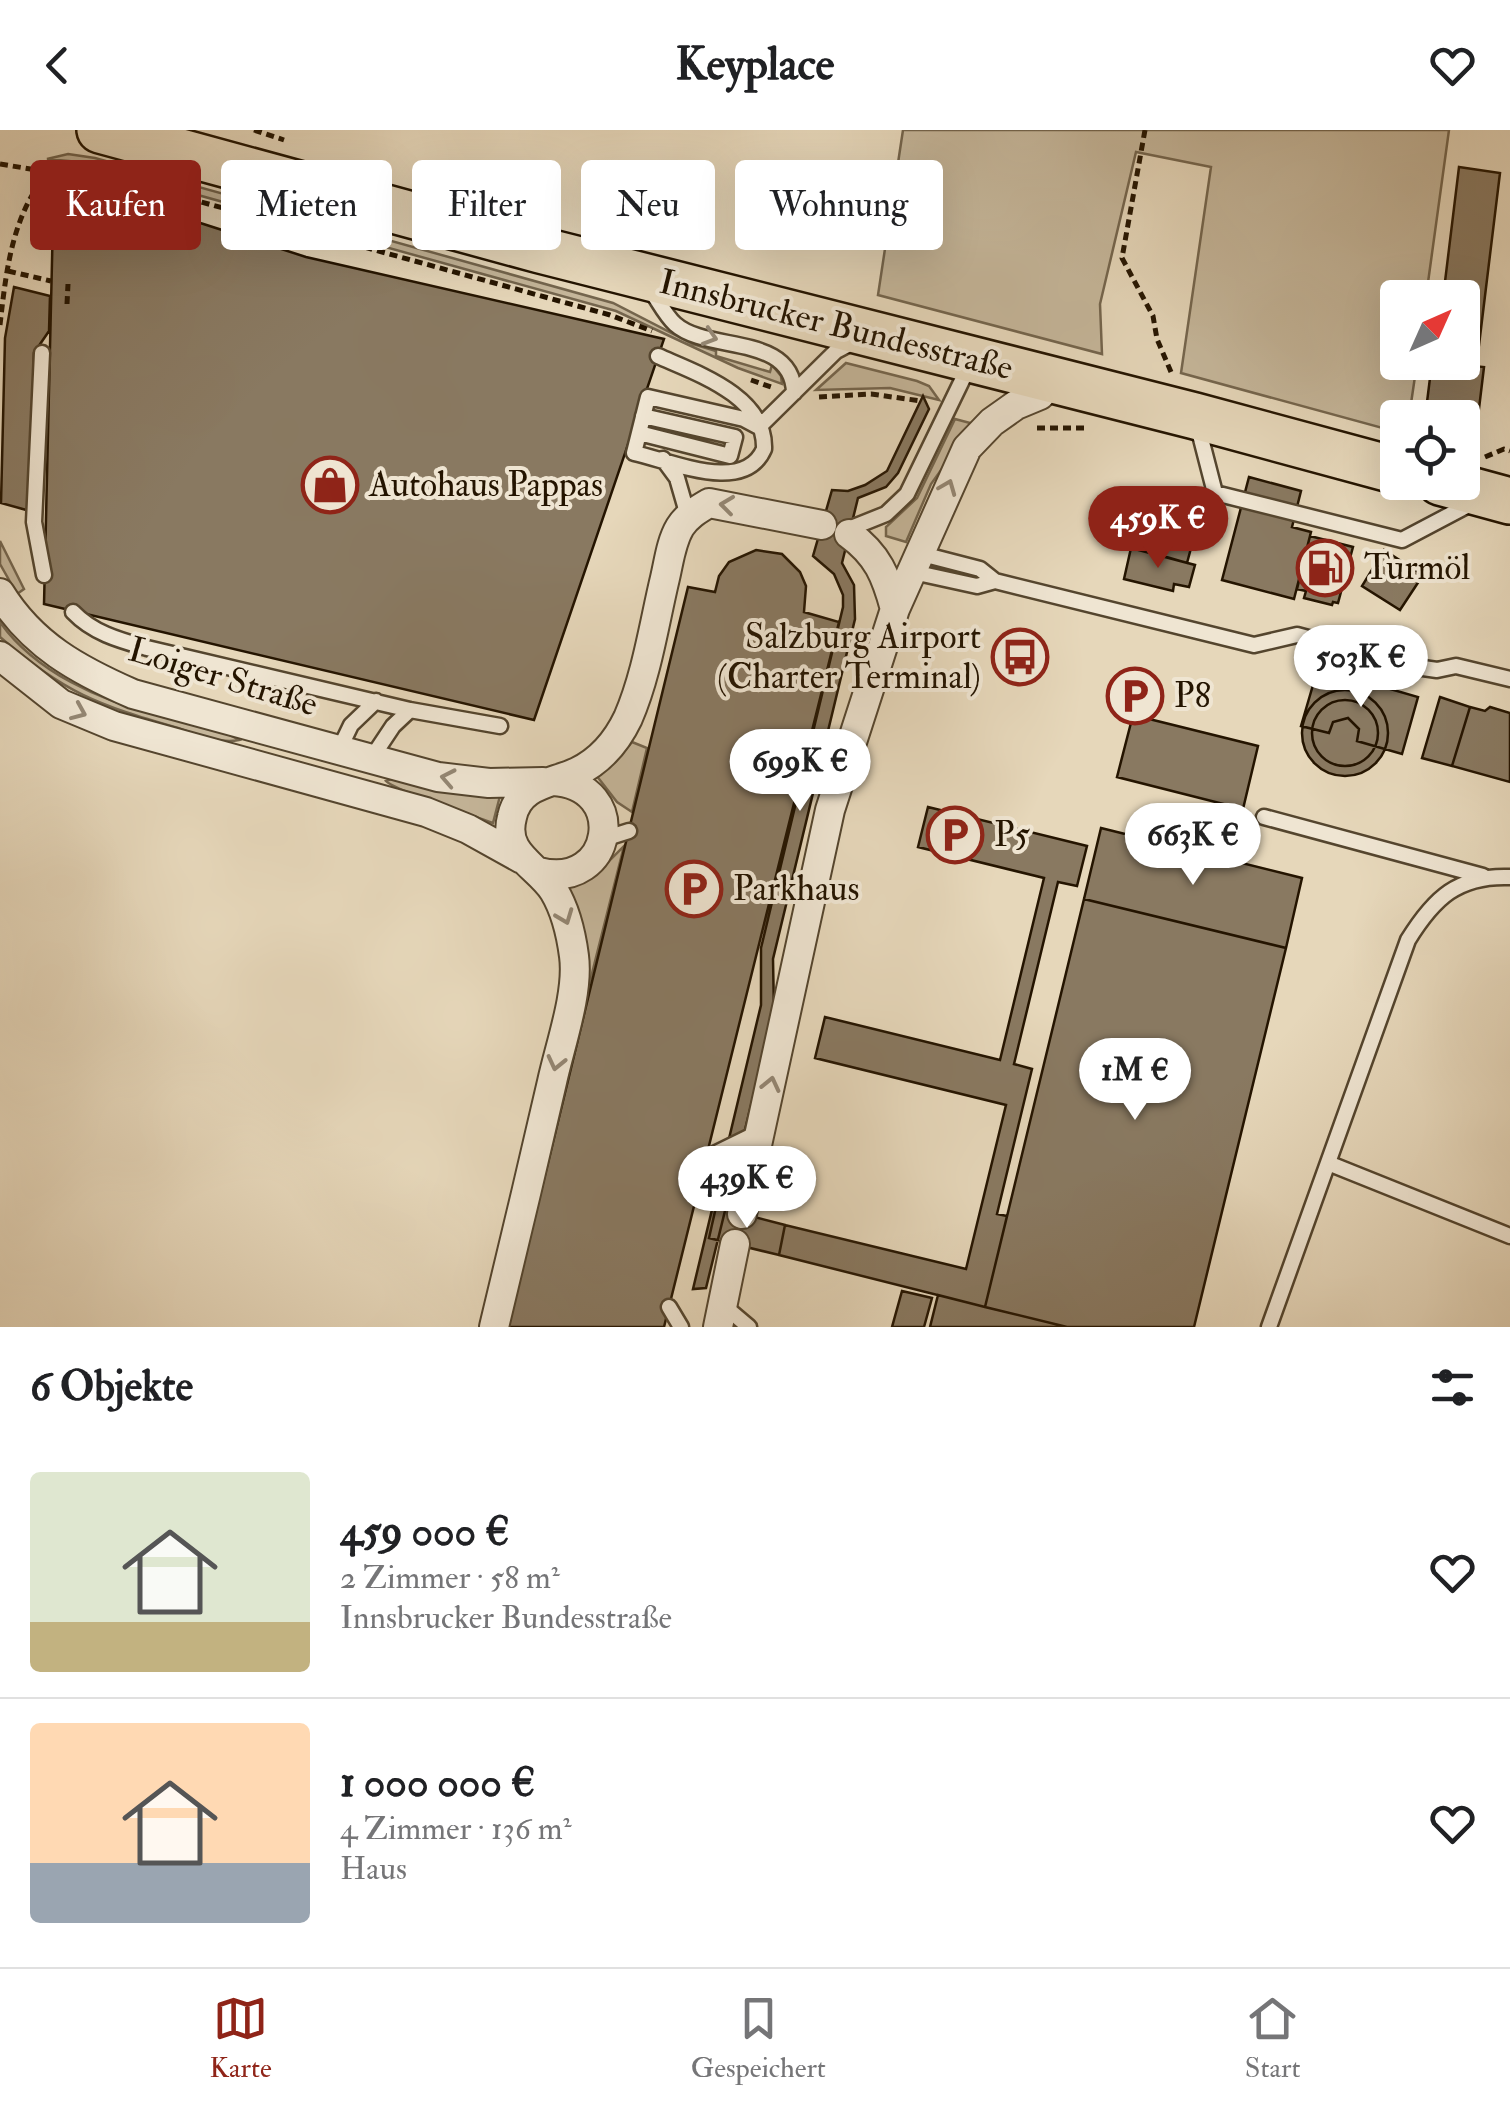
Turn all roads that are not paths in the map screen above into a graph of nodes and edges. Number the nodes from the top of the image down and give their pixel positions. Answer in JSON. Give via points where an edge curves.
{"nodes":[{"id":1,"x":100,"y":130,"type":"edge"},
{"id":2,"x":640,"y":275,"type":"junction"},
{"id":3,"x":874,"y":336,"type":"junction"},
{"id":4,"x":42,"y":353,"type":"dead end"},
{"id":5,"x":658,"y":356,"type":"dead end"},
{"id":6,"x":972,"y":361,"type":"junction"},
{"id":7,"x":1054,"y":390,"type":"junction"},
{"id":8,"x":794,"y":393,"type":"junction"},
{"id":9,"x":1184,"y":398,"type":"junction"},
{"id":10,"x":643,"y":416,"type":"junction"},
{"id":11,"x":760,"y":427,"type":"junction"},
{"id":12,"x":639,"y":434,"type":"junction"},
{"id":13,"x":662,"y":459,"type":"junction"},
{"id":14,"x":1380,"y":465,"type":"edge"},
{"id":15,"x":1499,"y":498,"type":"edge"},
{"id":16,"x":688,"y":517,"type":"junction"},
{"id":17,"x":822,"y":525,"type":"dead end"},
{"id":18,"x":850,"y":531,"type":"joint"},
{"id":19,"x":918,"y":563,"type":"junction"},
{"id":20,"x":44,"y":575,"type":"dead end"},
{"id":21,"x":0,"y":593,"type":"edge"},
{"id":22,"x":896,"y":609,"type":"junction"},
{"id":23,"x":72,"y":612,"type":"dead end"},
{"id":24,"x":0,"y":656,"type":"edge"},
{"id":25,"x":1510,"y":679,"type":"edge"},
{"id":26,"x":376,"y":701,"type":"junction"},
{"id":27,"x":410,"y":710,"type":"junction"},
{"id":28,"x":500,"y":726,"type":"dead end"},
{"id":29,"x":371,"y":759,"type":"junction"},
{"id":30,"x":338,"y":769,"type":"junction"},
{"id":31,"x":549,"y":782,"type":"junction"},
{"id":32,"x":1264,"y":817,"type":"dead end"},
{"id":33,"x":628,"y":831,"type":"dead end"},
{"id":34,"x":601,"y":845,"type":"junction"},
{"id":35,"x":531,"y":866,"type":"junction"},
{"id":36,"x":1484,"y":876,"type":"junction"},
{"id":37,"x":1510,"y":877,"type":"edge"},
{"id":38,"x":760,"y":1132,"type":"junction"},
{"id":39,"x":706,"y":1158,"type":"dead end"},
{"id":40,"x":1328,"y":1163,"type":"junction"},
{"id":41,"x":742,"y":1214,"type":"dead end"},
{"id":42,"x":1510,"y":1236,"type":"edge"},
{"id":43,"x":735,"y":1244,"type":"dead end"},
{"id":44,"x":669,"y":1307,"type":"dead end"},
{"id":45,"x":720,"y":1316,"type":"edge"},
{"id":46,"x":494,"y":1327,"type":"edge"},
{"id":47,"x":681,"y":1327,"type":"edge"},
{"id":48,"x":749,"y":1327,"type":"edge"},
{"id":49,"x":1269,"y":1327,"type":"edge"}],
"edges":[{"from":1,"to":2,"type":"main road","name":"Innsbrucker Bundesstraße"},
{"from":2,"to":3,"type":"main road","name":"Innsbrucker Bundesstraße"},
{"from":2,"to":8,"type":"lane","one_way":true,"via":[[676,326],[769,355],[786,366]]},
{"from":3,"to":6,"type":"main road","name":"Innsbrucker Bundesstraße"},
{"from":3,"to":8,"type":"lane","via":[[836,351]]},
{"from":4,"to":20,"type":"lane","via":[[34,522]]},
{"from":5,"to":11,"type":"lane","via":[[731,392]]},
{"from":6,"to":7,"type":"main road","name":"Innsbrucker Bundesstraße"},
{"from":6,"to":18,"type":"lane","via":[[907,494],[886,514]]},
{"from":7,"to":9,"type":"main road","name":"Innsbrucker Bundesstraße"},
{"from":19,"to":7,"type":"street","one_way":true,"via":[[966,448],[1016,405]]},
{"from":8,"to":11,"type":"lane"},
{"from":9,"to":14,"type":"main road","name":"Innsbrucker Bundesstraße"},
{"from":9,"to":15,"type":"lane","via":[[1215,494],[1402,540]]},
{"from":10,"to":11,"type":"lane","via":[[648,397]]},
{"from":10,"to":12,"type":"lane"},
{"from":10,"to":12,"type":"lane","via":[[735,437],[730,456]]},
{"from":11,"to":13,"type":"lane","via":[[761,457],[738,474]]},
{"from":12,"to":13,"type":"lane","via":[[634,452]]},
{"from":13,"to":16,"type":"lane","via":[[676,478]]},
{"from":17,"to":16,"type":"street","one_way":true,"via":[[708,503]]},
{"from":16,"to":31,"type":"street","via":[[672,545],[637,696],[623,728],[599,757]]},
{"from":18,"to":22,"type":"street","via":[[881,564]]},
{"from":19,"to":22,"type":"street"},
{"from":19,"to":25,"type":"lane","via":[[977,586],[995,581],[1254,645],[1297,635],[1416,667],[1456,666]]},
{"from":21,"to":30,"type":"street","name":"Loiger Straße","via":[[49,651],[86,674]]},
{"from":38,"to":22,"type":"street","one_way":true,"via":[[830,810]]},
{"from":23,"to":26,"type":"lane","via":[[107,636]]},
{"from":24,"to":30,"type":"street","name":"Loiger Straße","one_way":true,"via":[[61,704],[114,726],[230,758]]},
{"from":26,"to":27,"type":"lane"},
{"from":26,"to":30,"type":"lane","via":[[352,725]]},
{"from":27,"to":28,"type":"lane"},
{"from":27,"to":29,"type":"lane"},
{"from":29,"to":30,"type":"street","name":"Loiger Straße"},
{"from":31,"to":29,"type":"street","name":"Loiger Straße","one_way":true,"via":[[464,782]]},
{"from":30,"to":35,"type":"street","name":"Loiger Straße"},
{"from":31,"to":34,"type":"street","via":[[576,784],[595,800],[604,822]]},
{"from":31,"to":35,"type":"street","via":[[529,790],[513,811],[511,837]]},
{"from":32,"to":36,"type":"lane"},
{"from":33,"to":34,"type":"lane"},
{"from":34,"to":35,"type":"street","via":[[575,872],[551,875]]},
{"from":35,"to":46,"type":"street","one_way":true,"via":[[562,906],[576,968]]},
{"from":36,"to":37,"type":"lane"},
{"from":36,"to":40,"type":"lane","via":[[1428,909],[1408,940]]},
{"from":38,"to":39,"type":"lane"},
{"from":38,"to":41,"type":"street"},
{"from":40,"to":42,"type":"lane"},
{"from":40,"to":49,"type":"lane"},
{"from":43,"to":45,"type":"street"},
{"from":44,"to":47,"type":"lane"},
{"from":45,"to":48,"type":"lane"}]}
